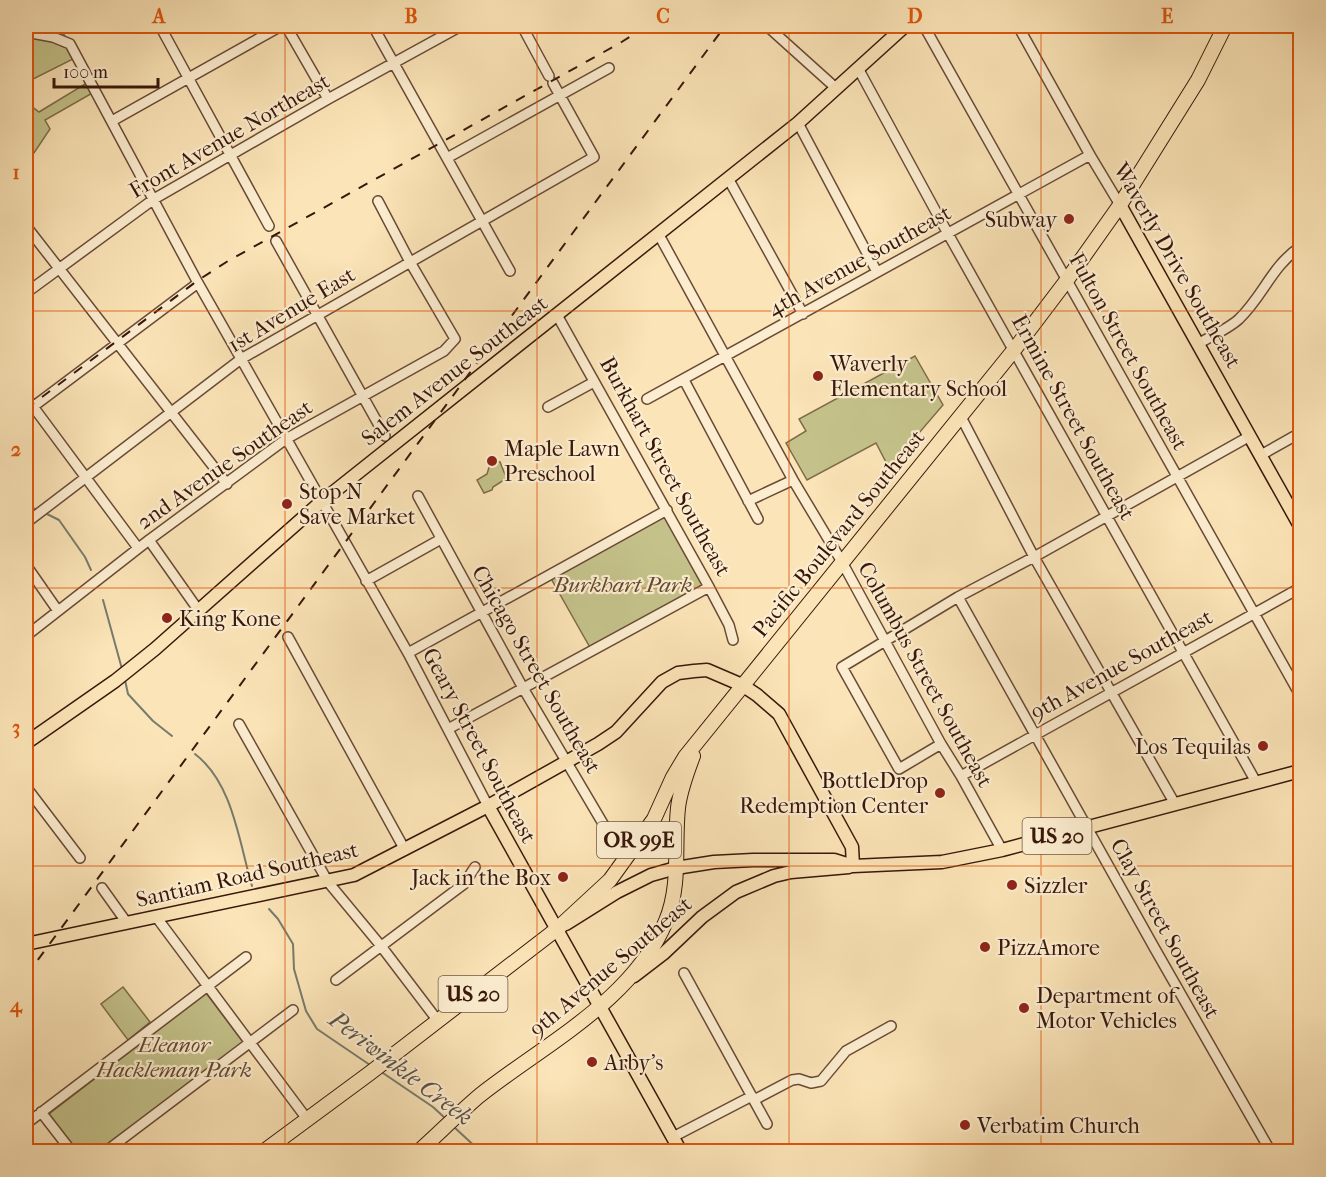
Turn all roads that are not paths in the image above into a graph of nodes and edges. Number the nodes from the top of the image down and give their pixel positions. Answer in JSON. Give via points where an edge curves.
{"nodes":[{"id":1,"x":160,"y":26,"type":"edge"},
{"id":2,"x":281,"y":26,"type":"edge"},
{"id":3,"x":286,"y":26,"type":"edge"},
{"id":4,"x":373,"y":26,"type":"edge"},
{"id":5,"x":462,"y":26,"type":"edge"},
{"id":6,"x":522,"y":26,"type":"edge"},
{"id":7,"x":767,"y":26,"type":"edge"},
{"id":8,"x":905,"y":26,"type":"edge"},
{"id":9,"x":924,"y":26,"type":"edge"},
{"id":10,"x":1018,"y":26,"type":"edge"},
{"id":11,"x":1226,"y":26,"type":"edge"},
{"id":12,"x":26,"y":32,"type":"edge"},
{"id":13,"x":394,"y":62,"type":"junction"},
{"id":14,"x":609,"y":68,"type":"dead end"},
{"id":15,"x":859,"y":70,"type":"junction"},
{"id":16,"x":189,"y":78,"type":"junction"},
{"id":17,"x":837,"y":89,"type":"junction"},
{"id":18,"x":560,"y":96,"type":"junction"},
{"id":19,"x":328,"y":99,"type":"junction"},
{"id":20,"x":112,"y":121,"type":"junction"},
{"id":21,"x":798,"y":123,"type":"junction"},
{"id":22,"x":1090,"y":154,"type":"junction"},
{"id":23,"x":231,"y":156,"type":"junction"},
{"id":24,"x":447,"y":158,"type":"junction"},
{"id":25,"x":729,"y":180,"type":"junction"},
{"id":26,"x":1020,"y":193,"type":"junction"},
{"id":27,"x":154,"y":199,"type":"junction"},
{"id":28,"x":378,"y":201,"type":"dead end"},
{"id":29,"x":1120,"y":205,"type":"junction"},
{"id":30,"x":482,"y":221,"type":"junction"},
{"id":31,"x":26,"y":226,"type":"edge"},
{"id":32,"x":269,"y":226,"type":"dead end"},
{"id":33,"x":947,"y":232,"type":"junction"},
{"id":34,"x":659,"y":235,"type":"junction"},
{"id":35,"x":276,"y":242,"type":"dead end"},
{"id":36,"x":1300,"y":247,"type":"edge"},
{"id":37,"x":410,"y":262,"type":"junction"},
{"id":38,"x":58,"y":268,"type":"junction"},
{"id":39,"x":510,"y":271,"type":"dead end"},
{"id":40,"x":877,"y":272,"type":"junction"},
{"id":41,"x":1067,"y":280,"type":"junction"},
{"id":42,"x":197,"y":281,"type":"junction"},
{"id":43,"x":26,"y":292,"type":"edge"},
{"id":44,"x":802,"y":314,"type":"junction"},
{"id":45,"x":317,"y":315,"type":"junction"},
{"id":46,"x":557,"y":315,"type":"junction"},
{"id":47,"x":115,"y":342,"type":"junction"},
{"id":48,"x":1199,"y":343,"type":"junction"},
{"id":49,"x":1014,"y":350,"type":"junction"},
{"id":50,"x":725,"y":356,"type":"junction"},
{"id":51,"x":241,"y":359,"type":"junction"},
{"id":52,"x":684,"y":380,"type":"junction"},
{"id":53,"x":594,"y":382,"type":"junction"},
{"id":54,"x":361,"y":396,"type":"junction"},
{"id":55,"x":647,"y":399,"type":"dead end"},
{"id":56,"x":28,"y":405,"type":"edge"},
{"id":57,"x":548,"y":407,"type":"dead end"},
{"id":58,"x":169,"y":412,"type":"junction"},
{"id":59,"x":960,"y":415,"type":"junction"},
{"id":60,"x":1300,"y":433,"type":"edge"},
{"id":61,"x":385,"y":435,"type":"dead end"},
{"id":62,"x":1250,"y":436,"type":"junction"},
{"id":63,"x":286,"y":439,"type":"junction"},
{"id":64,"x":1261,"y":455,"type":"junction"},
{"id":65,"x":1176,"y":475,"type":"junction"},
{"id":66,"x":86,"y":476,"type":"junction"},
{"id":67,"x":793,"y":480,"type":"junction"},
{"id":68,"x":226,"y":484,"type":"junction"},
{"id":69,"x":418,"y":496,"type":"dead end"},
{"id":70,"x":748,"y":501,"type":"junction"},
{"id":71,"x":321,"y":502,"type":"junction"},
{"id":72,"x":667,"y":510,"type":"junction"},
{"id":73,"x":1106,"y":516,"type":"junction"},
{"id":74,"x":758,"y":519,"type":"dead end"},
{"id":75,"x":26,"y":523,"type":"edge"},
{"id":76,"x":1300,"y":526,"type":"edge"},
{"id":77,"x":441,"y":539,"type":"junction"},
{"id":78,"x":149,"y":540,"type":"junction"},
{"id":79,"x":138,"y":548,"type":"junction"},
{"id":80,"x":1034,"y":557,"type":"junction"},
{"id":81,"x":842,"y":562,"type":"junction"},
{"id":82,"x":26,"y":565,"type":"edge"},
{"id":83,"x":366,"y":581,"type":"junction"},
{"id":84,"x":709,"y":587,"type":"junction"},
{"id":85,"x":1300,"y":588,"type":"edge"},
{"id":86,"x":958,"y":597,"type":"junction"},
{"id":87,"x":58,"y":611,"type":"junction"},
{"id":88,"x":199,"y":611,"type":"junction"},
{"id":89,"x":482,"y":612,"type":"junction"},
{"id":90,"x":1254,"y":614,"type":"junction"},
{"id":91,"x":26,"y":636,"type":"edge"},
{"id":92,"x":288,"y":637,"type":"dead end"},
{"id":93,"x":733,"y":640,"type":"dead end"},
{"id":94,"x":885,"y":642,"type":"junction"},
{"id":95,"x":1183,"y":653,"type":"junction"},
{"id":96,"x":408,"y":654,"type":"junction"},
{"id":97,"x":742,"y":685,"type":"junction"},
{"id":98,"x":524,"y":688,"type":"junction"},
{"id":99,"x":1112,"y":693,"type":"junction"},
{"id":100,"x":1300,"y":695,"type":"edge"},
{"id":101,"x":239,"y":724,"type":"dead end"},
{"id":102,"x":448,"y":729,"type":"junction"},
{"id":103,"x":1036,"y":735,"type":"junction"},
{"id":104,"x":701,"y":737,"type":"junction"},
{"id":105,"x":26,"y":743,"type":"edge"},
{"id":106,"x":941,"y":744,"type":"junction"},
{"id":107,"x":568,"y":761,"type":"junction"},
{"id":108,"x":1300,"y":771,"type":"edge"},
{"id":109,"x":961,"y":776,"type":"junction"},
{"id":110,"x":1256,"y":782,"type":"junction"},
{"id":111,"x":26,"y":787,"type":"edge"},
{"id":112,"x":1175,"y":804,"type":"junction"},
{"id":113,"x":488,"y":806,"type":"junction"},
{"id":114,"x":1088,"y":828,"type":"junction"},
{"id":115,"x":405,"y":850,"type":"junction"},
{"id":116,"x":1002,"y":850,"type":"junction"},
{"id":117,"x":631,"y":853,"type":"junction"},
{"id":118,"x":80,"y":858,"type":"dead end"},
{"id":119,"x":854,"y":866,"type":"junction"},
{"id":120,"x":475,"y":867,"type":"dead end"},
{"id":121,"x":676,"y":868,"type":"junction"},
{"id":122,"x":328,"y":882,"type":"junction"},
{"id":123,"x":102,"y":888,"type":"dead end"},
{"id":124,"x":157,"y":918,"type":"junction"},
{"id":125,"x":127,"y":923,"type":"junction"},
{"id":126,"x":557,"y":929,"type":"junction"},
{"id":127,"x":26,"y":944,"type":"edge"},
{"id":128,"x":381,"y":945,"type":"junction"},
{"id":129,"x":246,"y":957,"type":"dead end"},
{"id":130,"x":684,"y":973,"type":"dead end"},
{"id":131,"x":336,"y":981,"type":"dead end"},
{"id":132,"x":625,"y":983,"type":"junction"},
{"id":133,"x":207,"y":986,"type":"junction"},
{"id":134,"x":601,"y":1005,"type":"junction"},
{"id":135,"x":293,"y":1010,"type":"dead end"},
{"id":136,"x":438,"y":1021,"type":"junction"},
{"id":137,"x":891,"y":1026,"type":"dead end"},
{"id":138,"x":251,"y":1043,"type":"junction"},
{"id":139,"x":753,"y":1098,"type":"junction"},
{"id":140,"x":41,"y":1112,"type":"junction"},
{"id":141,"x":307,"y":1119,"type":"junction"},
{"id":142,"x":26,"y":1124,"type":"edge"},
{"id":143,"x":767,"y":1124,"type":"dead end"},
{"id":144,"x":673,"y":1137,"type":"junction"},
{"id":145,"x":72,"y":1152,"type":"edge"},
{"id":146,"x":105,"y":1152,"type":"edge"},
{"id":147,"x":263,"y":1152,"type":"edge"},
{"id":148,"x":418,"y":1152,"type":"edge"},
{"id":149,"x":681,"y":1152,"type":"edge"},
{"id":150,"x":1271,"y":1152,"type":"edge"}],
"edges":[{"from":1,"to":16,"type":"street"},
{"from":2,"to":16,"type":"street"},
{"from":3,"to":19,"type":"street"},
{"from":4,"to":13,"type":"street"},
{"from":5,"to":13,"type":"street","name":"Front Avenue Northeast"},
{"from":6,"to":18,"type":"street"},
{"from":7,"to":17,"type":"street"},
{"from":8,"to":15,"type":"main road","name":"Salem Avenue Southeast"},
{"from":9,"to":26,"type":"street","name":"Fulton Street Southeast"},
{"from":10,"to":22,"type":"street","name":"Waverly Drive Southeast"},
{"from":11,"to":29,"type":"highway","name":"Pacific Boulevard Southeast","number":"OR 99E","via":[[1198,80]]},
{"from":12,"to":20,"type":"street","name":"Geary Street Southeast","via":[[65,41]]},
{"from":13,"to":19,"type":"street","name":"Front Avenue Northeast"},
{"from":13,"to":24,"type":"street"},
{"from":14,"to":18,"type":"street"},
{"from":15,"to":17,"type":"main road","name":"Salem Avenue Southeast"},
{"from":15,"to":33,"type":"street","name":"Ermine Street Southeast"},
{"from":16,"to":20,"type":"street"},
{"from":16,"to":23,"type":"street"},
{"from":17,"to":21,"type":"main road","name":"Salem Avenue Southeast"},
{"from":18,"to":24,"type":"street"},
{"from":18,"to":30,"type":"street","name":"1st Avenue East","via":[[594,157]]},
{"from":19,"to":23,"type":"street","name":"Front Avenue Northeast"},
{"from":20,"to":27,"type":"street","name":"Geary Street Southeast"},
{"from":21,"to":25,"type":"main road","name":"Salem Avenue Southeast"},
{"from":21,"to":40,"type":"street"},
{"from":22,"to":26,"type":"street","name":"4th Avenue Southeast"},
{"from":22,"to":29,"type":"street","name":"Waverly Drive Southeast"},
{"from":23,"to":27,"type":"street","name":"Front Avenue Northeast"},
{"from":23,"to":32,"type":"street"},
{"from":24,"to":30,"type":"street"},
{"from":25,"to":34,"type":"main road","name":"Salem Avenue Southeast"},
{"from":25,"to":44,"type":"street"},
{"from":26,"to":33,"type":"street","name":"4th Avenue Southeast"},
{"from":26,"to":41,"type":"street","name":"Fulton Street Southeast"},
{"from":27,"to":38,"type":"street","name":"Front Avenue Northeast"},
{"from":27,"to":42,"type":"street","name":"Geary Street Southeast"},
{"from":28,"to":37,"type":"street"},
{"from":29,"to":41,"type":"highway","name":"Pacific Boulevard Southeast","number":"OR 99E"},
{"from":29,"to":48,"type":"main road","name":"Waverly Drive Southeast"},
{"from":30,"to":37,"type":"street","name":"1st Avenue East"},
{"from":30,"to":39,"type":"street"},
{"from":31,"to":38,"type":"street"},
{"from":33,"to":40,"type":"street","name":"4th Avenue Southeast"},
{"from":33,"to":49,"type":"street","name":"Ermine Street Southeast"},
{"from":34,"to":46,"type":"main road","name":"Salem Avenue Southeast"},
{"from":34,"to":50,"type":"street","name":"Columbus Street Southeast"},
{"from":35,"to":45,"type":"street"},
{"from":36,"to":48,"type":"street","via":[[1274,270],[1238,320]]},
{"from":37,"to":45,"type":"street","name":"1st Avenue East"},
{"from":37,"to":54,"type":"street","name":"2nd Avenue Southeast","via":[[455,339],[444,351]]},
{"from":38,"to":43,"type":"street","name":"Front Avenue Northeast"},
{"from":38,"to":47,"type":"street"},
{"from":40,"to":44,"type":"street","name":"4th Avenue Southeast"},
{"from":41,"to":49,"type":"highway","name":"Pacific Boulevard Southeast","number":"OR 99E"},
{"from":41,"to":65,"type":"street","name":"Fulton Street Southeast"},
{"from":42,"to":47,"type":"street"},
{"from":42,"to":51,"type":"street","name":"Geary Street Southeast"},
{"from":44,"to":50,"type":"street","name":"4th Avenue Southeast"},
{"from":45,"to":51,"type":"street","name":"1st Avenue East"},
{"from":45,"to":54,"type":"street"},
{"from":46,"to":53,"type":"street","name":"Burkhart Street Southeast"},
{"from":46,"to":71,"type":"main road","name":"Salem Avenue Southeast"},
{"from":47,"to":56,"type":"street"},
{"from":47,"to":58,"type":"street"},
{"from":48,"to":62,"type":"main road","name":"Waverly Drive Southeast"},
{"from":49,"to":59,"type":"highway","name":"Pacific Boulevard Southeast","number":"OR 99E"},
{"from":49,"to":73,"type":"street","name":"Ermine Street Southeast"},
{"from":50,"to":52,"type":"street","name":"4th Avenue Southeast"},
{"from":50,"to":67,"type":"street","name":"Columbus Street Southeast"},
{"from":51,"to":58,"type":"street","name":"1st Avenue East"},
{"from":51,"to":63,"type":"street","name":"Geary Street Southeast"},
{"from":52,"to":55,"type":"street","name":"4th Avenue Southeast"},
{"from":52,"to":70,"type":"street"},
{"from":53,"to":57,"type":"street"},
{"from":53,"to":72,"type":"street","name":"Burkhart Street Southeast"},
{"from":54,"to":61,"type":"street"},
{"from":54,"to":63,"type":"street","name":"2nd Avenue Southeast"},
{"from":56,"to":66,"type":"street"},
{"from":58,"to":66,"type":"street","name":"1st Avenue East"},
{"from":58,"to":68,"type":"street"},
{"from":59,"to":80,"type":"street"},
{"from":59,"to":81,"type":"highway","name":"Pacific Boulevard Southeast","number":"OR 99E"},
{"from":60,"to":64,"type":"street"},
{"from":62,"to":64,"type":"main road","name":"Waverly Drive Southeast"},
{"from":62,"to":65,"type":"street"},
{"from":63,"to":68,"type":"street","name":"2nd Avenue Southeast"},
{"from":63,"to":71,"type":"street","name":"Geary Street Southeast"},
{"from":64,"to":76,"type":"main road","name":"Waverly Drive Southeast"},
{"from":65,"to":73,"type":"street"},
{"from":65,"to":90,"type":"street","name":"Fulton Street Southeast"},
{"from":66,"to":75,"type":"street","name":"1st Avenue East"},
{"from":66,"to":79,"type":"street"},
{"from":67,"to":70,"type":"street"},
{"from":67,"to":81,"type":"street","name":"Columbus Street Southeast"},
{"from":68,"to":78,"type":"street","name":"2nd Avenue Southeast"},
{"from":69,"to":77,"type":"street","name":"Chicago Street Southeast"},
{"from":70,"to":74,"type":"street"},
{"from":71,"to":83,"type":"street","name":"Geary Street Southeast"},
{"from":71,"to":88,"type":"main road","name":"Salem Avenue Southeast"},
{"from":72,"to":84,"type":"street","name":"Burkhart Street Southeast"},
{"from":72,"to":89,"type":"street"},
{"from":73,"to":80,"type":"street"},
{"from":73,"to":95,"type":"street","name":"Ermine Street Southeast"},
{"from":77,"to":83,"type":"street"},
{"from":77,"to":89,"type":"street","name":"Chicago Street Southeast"},
{"from":78,"to":79,"type":"street","name":"2nd Avenue Southeast"},
{"from":78,"to":88,"type":"street"},
{"from":79,"to":87,"type":"street","name":"2nd Avenue Southeast"},
{"from":80,"to":86,"type":"street"},
{"from":80,"to":99,"type":"street"},
{"from":81,"to":94,"type":"street","name":"Columbus Street Southeast"},
{"from":81,"to":97,"type":"highway","name":"Pacific Boulevard Southeast","number":"OR 99E"},
{"from":82,"to":87,"type":"street"},
{"from":83,"to":96,"type":"street","name":"Geary Street Southeast"},
{"from":84,"to":93,"type":"street","name":"Burkhart Street Southeast"},
{"from":84,"to":98,"type":"street"},
{"from":85,"to":90,"type":"street","name":"9th Avenue Southeast"},
{"from":86,"to":94,"type":"street"},
{"from":86,"to":103,"type":"street","name":"Clay Street Southeast"},
{"from":87,"to":91,"type":"street","name":"2nd Avenue Southeast"},
{"from":88,"to":105,"type":"main road","name":"Salem Avenue Southeast","via":[[115,681]]},
{"from":89,"to":96,"type":"street"},
{"from":89,"to":98,"type":"street","name":"Chicago Street Southeast"},
{"from":90,"to":95,"type":"street","name":"9th Avenue Southeast"},
{"from":90,"to":100,"type":"street","name":"Fulton Street Southeast"},
{"from":92,"to":115,"type":"street"},
{"from":94,"to":106,"type":"street","name":"Columbus Street Southeast"},
{"from":94,"to":106,"type":"street","via":[[842,667],[899,769]]},
{"from":95,"to":99,"type":"street","name":"9th Avenue Southeast"},
{"from":95,"to":110,"type":"street","name":"Ermine Street Southeast"},
{"from":96,"to":102,"type":"street","name":"Geary Street Southeast"},
{"from":97,"to":104,"type":"highway","name":"Pacific Boulevard Southeast","number":"OR 99E"},
{"from":97,"to":107,"type":"main road","name":"Santiam Road Southeast","via":[[707,670],[678,673],[662,682],[616,732]]},
{"from":97,"to":119,"type":"main road","via":[[779,714],[852,847]]},
{"from":98,"to":102,"type":"street"},
{"from":98,"to":107,"type":"street","name":"Chicago Street Southeast"},
{"from":99,"to":103,"type":"street","name":"9th Avenue Southeast"},
{"from":99,"to":112,"type":"street"},
{"from":101,"to":122,"type":"street"},
{"from":102,"to":113,"type":"street","name":"Geary Street Southeast"},
{"from":103,"to":109,"type":"street","name":"9th Avenue Southeast"},
{"from":103,"to":114,"type":"street","name":"Clay Street Southeast"},
{"from":104,"to":117,"type":"highway","name":"Pacific Boulevard Southeast","number":"OR 99E","via":[[672,777],[654,819]]},
{"from":104,"to":121,"type":"highway","name":"Pacific Boulevard Southeast","number":"OR 99E","via":[[678,807]]},
{"from":106,"to":109,"type":"street","name":"Columbus Street Southeast"},
{"from":107,"to":113,"type":"main road","name":"Santiam Road Southeast"},
{"from":107,"to":117,"type":"street","name":"Chicago Street Southeast","via":[[615,844]]},
{"from":108,"to":110,"type":"main road","number":"US 20"},
{"from":109,"to":116,"type":"street","name":"Columbus Street Southeast"},
{"from":110,"to":112,"type":"main road","number":"US 20"},
{"from":111,"to":118,"type":"street"},
{"from":112,"to":114,"type":"main road","number":"US 20"},
{"from":113,"to":115,"type":"main road","name":"Santiam Road Southeast"},
{"from":113,"to":126,"type":"main road","name":"Geary Street Southeast"},
{"from":114,"to":116,"type":"main road","number":"US 20"},
{"from":114,"to":150,"type":"street","name":"Clay Street Southeast"},
{"from":115,"to":122,"type":"main road","name":"Santiam Road Southeast","via":[[354,875]]},
{"from":116,"to":119,"type":"main road","number":"US 20","via":[[942,862]]},
{"from":117,"to":126,"type":"highway","name":"Pacific Boulevard Southeast","number":"OR 99E","via":[[610,880]]},
{"from":119,"to":121,"type":"main road","number":"US 20","via":[[834,860],[753,860],[714,861]]},
{"from":119,"to":132,"type":"main road","name":"9th Avenue Southeast","number":"US 20","via":[[791,872],[736,892]]},
{"from":120,"to":128,"type":"street","via":[[464,884]]},
{"from":121,"to":126,"type":"main road","number":"US 20","via":[[617,892]]},
{"from":121,"to":132,"type":"highway","name":"Pacific Boulevard Southeast","number":"OR 99E","via":[[674,898],[666,921],[654,945]]},
{"from":122,"to":124,"type":"main road","name":"Santiam Road Southeast"},
{"from":122,"to":128,"type":"street"},
{"from":123,"to":125,"type":"street"},
{"from":124,"to":125,"type":"main road","name":"Santiam Road Southeast"},
{"from":124,"to":133,"type":"street"},
{"from":125,"to":127,"type":"main road","name":"Santiam Road Southeast"},
{"from":126,"to":134,"type":"main road","name":"Geary Street Southeast"},
{"from":126,"to":136,"type":"highway","name":"Pacific Boulevard Southeast","number":"US 20"},
{"from":128,"to":131,"type":"street"},
{"from":128,"to":136,"type":"street"},
{"from":129,"to":133,"type":"street"},
{"from":130,"to":139,"type":"street"},
{"from":132,"to":134,"type":"highway","name":"9th Avenue Southeast","number":"US 20"},
{"from":133,"to":138,"type":"street"},
{"from":133,"to":140,"type":"street"},
{"from":134,"to":144,"type":"main road","name":"Geary Street Southeast"},
{"from":134,"to":148,"type":"highway","name":"9th Avenue Southeast","number":"US 20","via":[[455,1117]]},
{"from":135,"to":138,"type":"street"},
{"from":136,"to":141,"type":"highway","name":"Pacific Boulevard Southeast","number":"US 20"},
{"from":137,"to":139,"type":"street","via":[[846,1051],[821,1081],[792,1080]]},
{"from":138,"to":141,"type":"street"},
{"from":138,"to":146,"type":"street"},
{"from":139,"to":143,"type":"street"},
{"from":139,"to":144,"type":"street"},
{"from":140,"to":142,"type":"street"},
{"from":140,"to":145,"type":"street"},
{"from":141,"to":147,"type":"highway","name":"Pacific Boulevard Southeast","number":"US 20"},
{"from":144,"to":149,"type":"main road","name":"Geary Street Southeast"}]}
